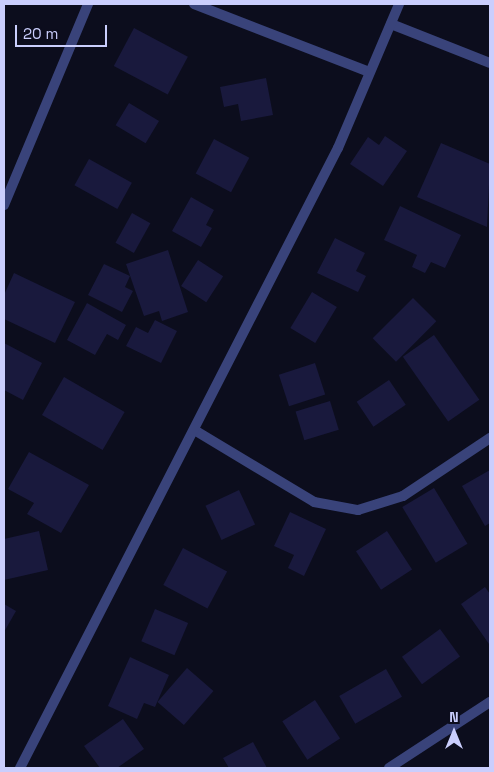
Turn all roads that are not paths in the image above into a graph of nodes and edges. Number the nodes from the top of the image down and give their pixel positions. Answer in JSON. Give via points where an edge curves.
{"nodes":[{"id":1,"x":88,"y":4,"type":"edge"},
{"id":2,"x":194,"y":4,"type":"edge"},
{"id":3,"x":399,"y":4,"type":"edge"},
{"id":4,"x":391,"y":24,"type":"junction"},
{"id":5,"x":490,"y":63,"type":"edge"},
{"id":6,"x":369,"y":72,"type":"junction"},
{"id":7,"x":4,"y":205,"type":"edge"},
{"id":8,"x":196,"y":431,"type":"junction"},
{"id":9,"x":490,"y":438,"type":"edge"},
{"id":10,"x":490,"y":702,"type":"edge"},
{"id":11,"x":20,"y":768,"type":"edge"},
{"id":12,"x":390,"y":768,"type":"edge"}],
"edges":[{"from":1,"to":7,"type":"street"},
{"from":2,"to":6,"type":"street"},
{"from":3,"to":4,"type":"street"},
{"from":4,"to":5,"type":"street"},
{"from":4,"to":6,"type":"street"},
{"from":6,"to":8,"type":"street","via":[[338,148]]},
{"from":8,"to":9,"type":"street","via":[[314,502],[358,510],[403,496]]},
{"from":8,"to":11,"type":"street"},
{"from":10,"to":12,"type":"street"}]}
